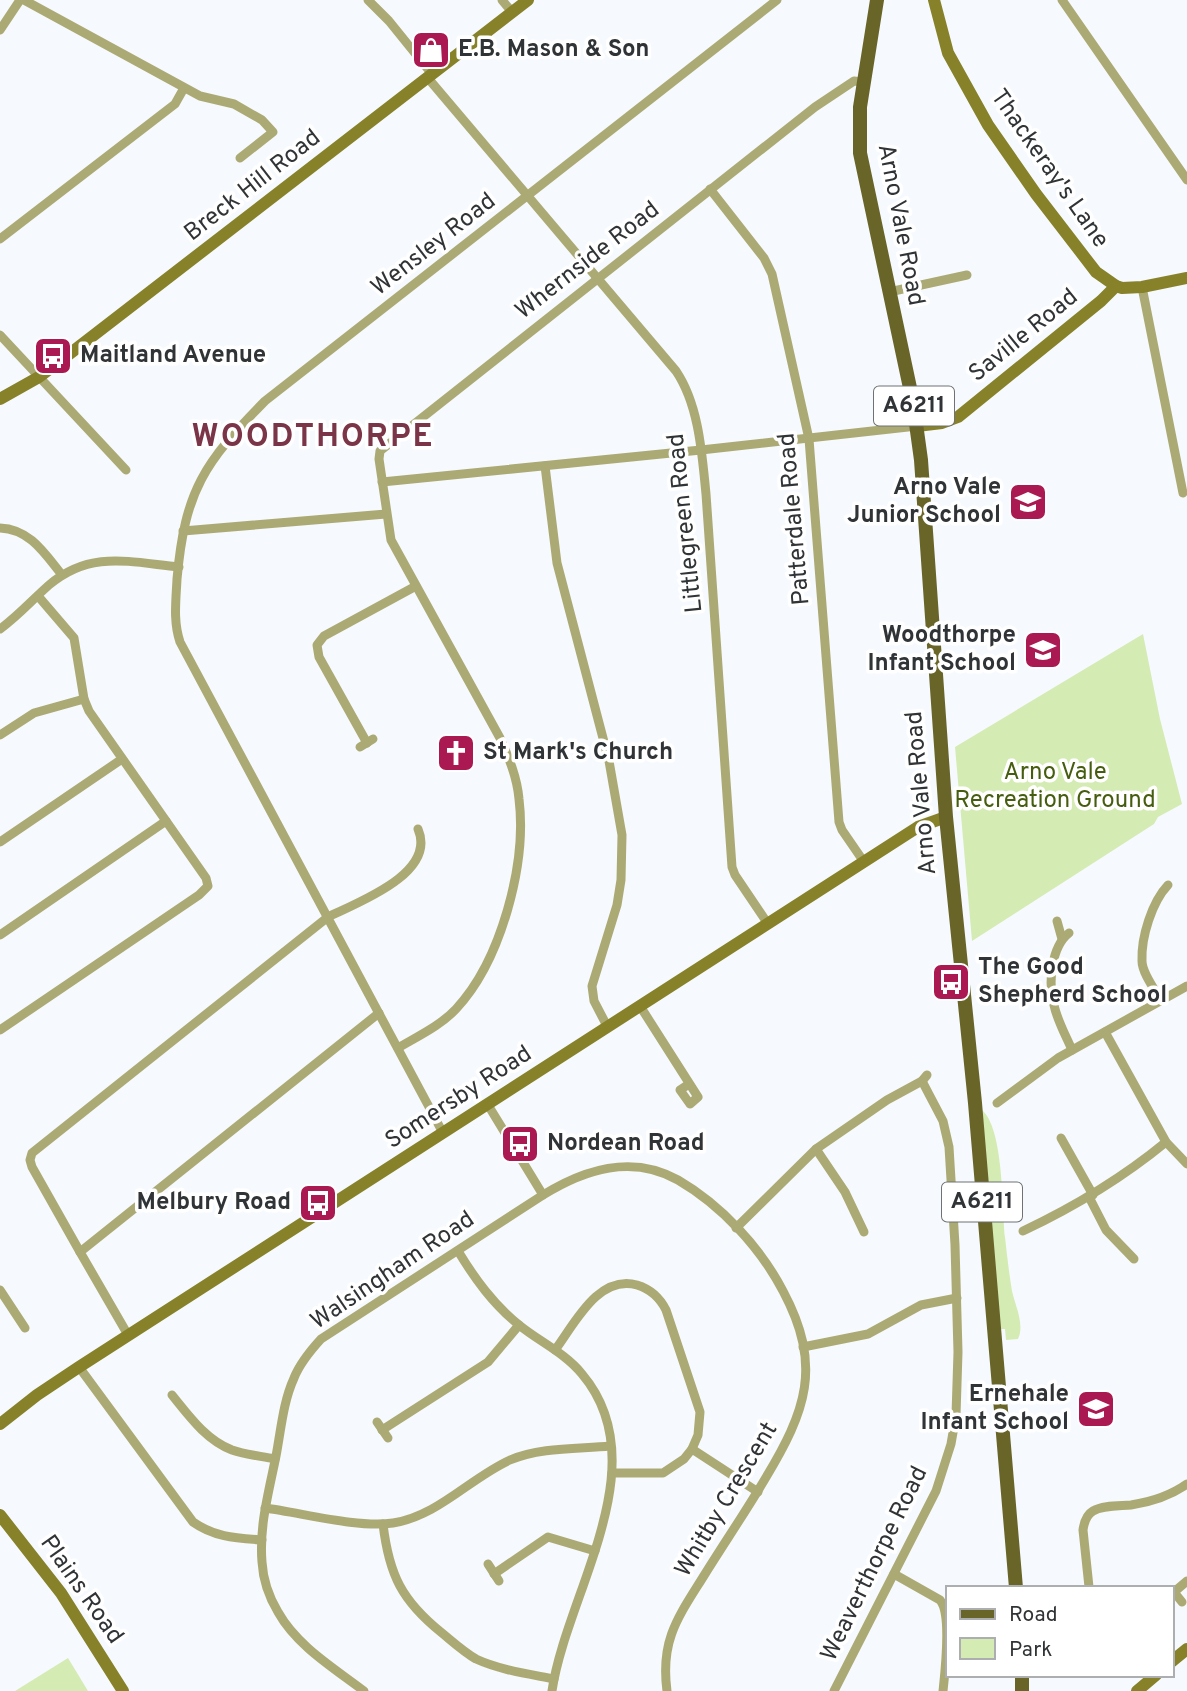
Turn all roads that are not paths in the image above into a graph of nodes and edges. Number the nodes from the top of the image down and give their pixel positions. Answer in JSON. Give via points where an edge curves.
{"nodes":[{"id":1,"x":22,"y":0,"type":"edge"},
{"id":2,"x":368,"y":0,"type":"edge"},
{"id":3,"x":502,"y":0,"type":"edge"},
{"id":4,"x":528,"y":0,"type":"edge"},
{"id":5,"x":777,"y":0,"type":"edge"},
{"id":6,"x":877,"y":0,"type":"edge"},
{"id":7,"x":934,"y":0,"type":"edge"},
{"id":8,"x":1062,"y":0,"type":"edge"},
{"id":9,"x":512,"y":12,"type":"junction"},
{"id":10,"x":0,"y":30,"type":"edge"},
{"id":11,"x":429,"y":75,"type":"junction"},
{"id":12,"x":863,"y":82,"type":"junction"},
{"id":13,"x":184,"y":88,"type":"junction"},
{"id":14,"x":282,"y":125,"type":"dead end"},
{"id":15,"x":273,"y":132,"type":"junction"},
{"id":16,"x":240,"y":158,"type":"dead end"},
{"id":17,"x":1187,"y":180,"type":"edge"},
{"id":18,"x":710,"y":189,"type":"junction"},
{"id":19,"x":527,"y":197,"type":"junction"},
{"id":20,"x":0,"y":239,"type":"edge"},
{"id":21,"x":967,"y":275,"type":"dead end"},
{"id":22,"x":1187,"y":278,"type":"edge"},
{"id":23,"x":597,"y":279,"type":"junction"},
{"id":24,"x":1116,"y":286,"type":"junction"},
{"id":25,"x":1142,"y":286,"type":"junction"},
{"id":26,"x":889,"y":292,"type":"junction"},
{"id":27,"x":0,"y":335,"type":"edge"},
{"id":28,"x":38,"y":377,"type":"junction"},
{"id":29,"x":0,"y":399,"type":"edge"},
{"id":30,"x":917,"y":426,"type":"junction"},
{"id":31,"x":809,"y":439,"type":"junction"},
{"id":32,"x":701,"y":450,"type":"junction"},
{"id":33,"x":545,"y":466,"type":"junction"},
{"id":34,"x":126,"y":470,"type":"dead end"},
{"id":35,"x":382,"y":482,"type":"junction"},
{"id":36,"x":1183,"y":494,"type":"dead end"},
{"id":37,"x":386,"y":514,"type":"junction"},
{"id":38,"x":0,"y":528,"type":"edge"},
{"id":39,"x":183,"y":531,"type":"junction"},
{"id":40,"x":178,"y":567,"type":"junction"},
{"id":41,"x":62,"y":575,"type":"junction"},
{"id":42,"x":416,"y":586,"type":"junction"},
{"id":43,"x":38,"y":596,"type":"junction"},
{"id":44,"x":0,"y":629,"type":"edge"},
{"id":45,"x":84,"y":699,"type":"junction"},
{"id":46,"x":0,"y":735,"type":"edge"},
{"id":47,"x":367,"y":743,"type":"dead end"},
{"id":48,"x":122,"y":759,"type":"junction"},
{"id":49,"x":946,"y":817,"type":"junction"},
{"id":50,"x":166,"y":821,"type":"junction"},
{"id":51,"x":418,"y":829,"type":"dead end"},
{"id":52,"x":0,"y":842,"type":"edge"},
{"id":53,"x":864,"y":862,"type":"junction"},
{"id":54,"x":1168,"y":885,"type":"dead end"},
{"id":55,"x":1161,"y":893,"type":"junction"},
{"id":56,"x":1169,"y":901,"type":"dead end"},
{"id":57,"x":328,"y":917,"type":"junction"},
{"id":58,"x":1057,"y":921,"type":"dead end"},
{"id":59,"x":768,"y":924,"type":"junction"},
{"id":60,"x":0,"y":935,"type":"edge"},
{"id":61,"x":1187,"y":986,"type":"edge"},
{"id":62,"x":1161,"y":1000,"type":"junction"},
{"id":63,"x":640,"y":1006,"type":"junction"},
{"id":64,"x":379,"y":1013,"type":"junction"},
{"id":65,"x":607,"y":1026,"type":"junction"},
{"id":66,"x":0,"y":1030,"type":"edge"},
{"id":67,"x":1105,"y":1032,"type":"junction"},
{"id":68,"x":398,"y":1048,"type":"junction"},
{"id":69,"x":1072,"y":1050,"type":"junction"},
{"id":70,"x":689,"y":1084,"type":"dead end"},
{"id":71,"x":997,"y":1102,"type":"dead end"},
{"id":72,"x":488,"y":1105,"type":"junction"},
{"id":73,"x":443,"y":1133,"type":"junction"},
{"id":74,"x":1166,"y":1142,"type":"junction"},
{"id":75,"x":816,"y":1149,"type":"junction"},
{"id":76,"x":1054,"y":1153,"type":"dead end"},
{"id":77,"x":1187,"y":1164,"type":"edge"},
{"id":78,"x":543,"y":1195,"type":"junction"},
{"id":79,"x":1091,"y":1196,"type":"junction"},
{"id":80,"x":736,"y":1228,"type":"junction"},
{"id":81,"x":1023,"y":1231,"type":"dead end"},
{"id":82,"x":851,"y":1233,"type":"dead end"},
{"id":83,"x":1122,"y":1244,"type":"junction"},
{"id":84,"x":458,"y":1251,"type":"junction"},
{"id":85,"x":80,"y":1252,"type":"junction"},
{"id":86,"x":1113,"y":1254,"type":"dead end"},
{"id":87,"x":1134,"y":1259,"type":"dead end"},
{"id":88,"x":0,"y":1290,"type":"edge"},
{"id":89,"x":957,"y":1298,"type":"junction"},
{"id":90,"x":519,"y":1325,"type":"junction"},
{"id":91,"x":25,"y":1328,"type":"dead end"},
{"id":92,"x":128,"y":1335,"type":"junction"},
{"id":93,"x":803,"y":1347,"type":"junction"},
{"id":94,"x":555,"y":1350,"type":"junction"},
{"id":95,"x":79,"y":1367,"type":"junction"},
{"id":96,"x":172,"y":1395,"type":"dead end"},
{"id":97,"x":0,"y":1424,"type":"edge"},
{"id":98,"x":382,"y":1430,"type":"dead end"},
{"id":99,"x":610,"y":1446,"type":"junction"},
{"id":100,"x":692,"y":1449,"type":"junction"},
{"id":101,"x":275,"y":1459,"type":"junction"},
{"id":102,"x":612,"y":1474,"type":"junction"},
{"id":103,"x":1187,"y":1484,"type":"edge"},
{"id":104,"x":758,"y":1492,"type":"junction"},
{"id":105,"x":265,"y":1508,"type":"junction"},
{"id":106,"x":0,"y":1515,"type":"edge"},
{"id":107,"x":383,"y":1524,"type":"junction"},
{"id":108,"x":261,"y":1540,"type":"junction"},
{"id":109,"x":595,"y":1551,"type":"junction"},
{"id":110,"x":488,"y":1564,"type":"dead end"},
{"id":111,"x":894,"y":1574,"type":"junction"},
{"id":112,"x":1187,"y":1581,"type":"edge"},
{"id":113,"x":1016,"y":1586,"type":"edge"},
{"id":114,"x":1089,"y":1586,"type":"edge"},
{"id":115,"x":1182,"y":1602,"type":"dead end"},
{"id":116,"x":1187,"y":1648,"type":"edge"},
{"id":117,"x":1173,"y":1660,"type":"edge"},
{"id":118,"x":1154,"y":1677,"type":"edge"},
{"id":119,"x":554,"y":1679,"type":"junction"},
{"id":120,"x":123,"y":1691,"type":"edge"},
{"id":121,"x":364,"y":1691,"type":"edge"},
{"id":122,"x":552,"y":1691,"type":"edge"},
{"id":123,"x":667,"y":1691,"type":"edge"},
{"id":124,"x":834,"y":1691,"type":"edge"},
{"id":125,"x":943,"y":1691,"type":"edge"},
{"id":126,"x":1137,"y":1691,"type":"edge"}],
"edges":[{"from":1,"to":10,"type":"street"},
{"from":1,"to":13,"type":"street"},
{"from":2,"to":11,"type":"street","name":"Littlegreen Road"},
{"from":3,"to":9,"type":"street"},
{"from":4,"to":9,"type":"street","name":"Breck Hill Road"},
{"from":5,"to":19,"type":"street","name":"Wensley Road"},
{"from":6,"to":12,"type":"main road","name":"Arno Vale Road","number":"A6211"},
{"from":7,"to":24,"type":"street","name":"Thackeray's Lane","via":[[948,53],[988,125],[1092,267]]},
{"from":8,"to":17,"type":"street"},
{"from":9,"to":11,"type":"street","name":"Breck Hill Road"},
{"from":11,"to":19,"type":"street","name":"Littlegreen Road"},
{"from":11,"to":28,"type":"street","name":"Breck Hill Road"},
{"from":12,"to":18,"type":"street","name":"Whernside Road","via":[[842,88]]},
{"from":12,"to":26,"type":"main road","name":"Arno Vale Road","number":"A6211","via":[[860,153]]},
{"from":13,"to":15,"type":"street","via":[[234,104]]},
{"from":13,"to":20,"type":"street","via":[[174,104]]},
{"from":14,"to":15,"type":"street"},
{"from":15,"to":16,"type":"street"},
{"from":18,"to":23,"type":"street","name":"Whernside Road"},
{"from":18,"to":31,"type":"street","name":"Patterdale Road","via":[[772,274]]},
{"from":19,"to":23,"type":"street","name":"Littlegreen Road"},
{"from":19,"to":39,"type":"street","name":"Wensley Road","via":[[265,401],[204,472]]},
{"from":21,"to":26,"type":"street"},
{"from":22,"to":25,"type":"street"},
{"from":23,"to":32,"type":"street","name":"Littlegreen Road","via":[[682,380]]},
{"from":23,"to":35,"type":"street","name":"Whernside Road","via":[[382,449]]},
{"from":24,"to":25,"type":"street"},
{"from":24,"to":30,"type":"street","name":"Saville Road","via":[[958,417]]},
{"from":25,"to":36,"type":"street"},
{"from":26,"to":30,"type":"main road","name":"Arno Vale Road","number":"A6211"},
{"from":27,"to":28,"type":"street"},
{"from":28,"to":29,"type":"street","name":"Breck Hill Road"},
{"from":28,"to":34,"type":"street"},
{"from":30,"to":31,"type":"street"},
{"from":30,"to":49,"type":"main road","name":"Arno Vale Road","number":"A6211"},
{"from":31,"to":32,"type":"street"},
{"from":31,"to":53,"type":"street","name":"Patterdale Road","via":[[839,822]]},
{"from":32,"to":33,"type":"street"},
{"from":32,"to":59,"type":"street","name":"Littlegreen Road","via":[[732,867]]},
{"from":33,"to":35,"type":"street"},
{"from":33,"to":65,"type":"street","via":[[557,563],[622,825],[617,905],[592,986]]},
{"from":35,"to":37,"type":"street","name":"Whernside Road"},
{"from":37,"to":39,"type":"street"},
{"from":37,"to":42,"type":"street","name":"Whernside Road","via":[[390,537]]},
{"from":38,"to":41,"type":"street","via":[[29,537]]},
{"from":39,"to":40,"type":"street","name":"Wensley Road"},
{"from":40,"to":41,"type":"street","via":[[98,561]]},
{"from":40,"to":57,"type":"street","via":[[174,619],[182,647]]},
{"from":41,"to":43,"type":"street"},
{"from":42,"to":47,"type":"street","via":[[324,636],[317,645],[319,657]]},
{"from":42,"to":68,"type":"street","name":"Whernside Road","via":[[508,755],[517,783],[520,828],[508,906],[481,975],[446,1018]]},
{"from":43,"to":44,"type":"street"},
{"from":43,"to":45,"type":"street","via":[[74,638]]},
{"from":45,"to":46,"type":"street","via":[[34,713]]},
{"from":45,"to":48,"type":"street"},
{"from":48,"to":50,"type":"street"},
{"from":48,"to":52,"type":"street"},
{"from":49,"to":53,"type":"street","name":"Somersby Road","via":[[918,827]]},
{"from":49,"to":113,"type":"main road","name":"Arno Vale Road","number":"A6211"},
{"from":50,"to":60,"type":"street"},
{"from":50,"to":66,"type":"street","via":[[208,886]]},
{"from":51,"to":57,"type":"street","via":[[422,847],[405,874]]},
{"from":53,"to":59,"type":"street","name":"Somersby Road"},
{"from":54,"to":55,"type":"street"},
{"from":55,"to":56,"type":"street"},
{"from":55,"to":62,"type":"street","via":[[1150,914],[1141,963]]},
{"from":57,"to":64,"type":"street"},
{"from":57,"to":85,"type":"street","via":[[30,1156]]},
{"from":58,"to":69,"type":"street","via":[[1066,936],[1053,960],[1052,994]]},
{"from":59,"to":63,"type":"street","name":"Somersby Road"},
{"from":61,"to":62,"type":"street"},
{"from":62,"to":67,"type":"street"},
{"from":63,"to":65,"type":"street","name":"Somersby Road"},
{"from":63,"to":70,"type":"street"},
{"from":64,"to":68,"type":"street"},
{"from":64,"to":85,"type":"street"},
{"from":65,"to":72,"type":"street","name":"Somersby Road"},
{"from":67,"to":69,"type":"street"},
{"from":67,"to":74,"type":"street"},
{"from":68,"to":73,"type":"street"},
{"from":69,"to":71,"type":"street","via":[[1009,1099]]},
{"from":72,"to":73,"type":"street","name":"Somersby Road"},
{"from":72,"to":78,"type":"street"},
{"from":73,"to":92,"type":"street","name":"Somersby Road"},
{"from":74,"to":77,"type":"street"},
{"from":74,"to":79,"type":"street","via":[[1129,1173]]},
{"from":75,"to":80,"type":"street","name":"Weaverthorpe Road"},
{"from":75,"to":82,"type":"street","via":[[863,1229]]},
{"from":75,"to":89,"type":"street","name":"Weaverthorpe Road","via":[[925,1078],[947,1136]]},
{"from":76,"to":79,"type":"street","via":[[1063,1142]]},
{"from":78,"to":80,"type":"street","name":"Whitby Crescent","via":[[595,1169],[648,1169],[691,1188]]},
{"from":78,"to":84,"type":"street","name":"Walsingham Road"},
{"from":79,"to":81,"type":"street"},
{"from":79,"to":83,"type":"street","via":[[1099,1219]]},
{"from":80,"to":93,"type":"street","name":"Whitby Crescent","via":[[780,1284]]},
{"from":83,"to":86,"type":"street"},
{"from":83,"to":87,"type":"street"},
{"from":84,"to":90,"type":"street","via":[[493,1301]]},
{"from":84,"to":101,"type":"street","name":"Walsingham Road","via":[[313,1347],[290,1387]]},
{"from":85,"to":92,"type":"street"},
{"from":88,"to":91,"type":"street"},
{"from":89,"to":93,"type":"street","via":[[921,1305],[868,1334]]},
{"from":89,"to":111,"type":"street","name":"Weaverthorpe Road","via":[[958,1383],[951,1444],[936,1491]]},
{"from":90,"to":94,"type":"street"},
{"from":90,"to":98,"type":"street","via":[[488,1362]]},
{"from":92,"to":95,"type":"street","name":"Somersby Road"},
{"from":93,"to":104,"type":"street","name":"Whitby Crescent","via":[[806,1378],[800,1412]]},
{"from":94,"to":99,"type":"street","via":[[594,1390],[606,1416]]},
{"from":94,"to":100,"type":"street","via":[[602,1290],[632,1284],[651,1292],[669,1318],[700,1412]]},
{"from":95,"to":97,"type":"street","name":"Somersby Road"},
{"from":95,"to":108,"type":"street","via":[[193,1522],[210,1533]]},
{"from":96,"to":101,"type":"street","via":[[217,1442]]},
{"from":99,"to":102,"type":"street"},
{"from":99,"to":107,"type":"street","via":[[517,1457],[425,1513]]},
{"from":100,"to":102,"type":"street","via":[[663,1473]]},
{"from":100,"to":104,"type":"street"},
{"from":101,"to":105,"type":"street","name":"Walsingham Road"},
{"from":102,"to":109,"type":"street"},
{"from":103,"to":114,"type":"street","via":[[1155,1500],[1091,1512],[1083,1530]]},
{"from":104,"to":123,"type":"street","name":"Whitby Crescent","via":[[674,1623],[665,1663]]},
{"from":105,"to":107,"type":"street"},
{"from":105,"to":108,"type":"street","name":"Walsingham Road"},
{"from":106,"to":120,"type":"street","name":"Plains Road","via":[[61,1592]]},
{"from":107,"to":119,"type":"street","via":[[395,1580],[423,1618],[477,1659]]},
{"from":108,"to":121,"type":"street","name":"Walsingham Road","via":[[264,1578],[284,1622],[306,1646]]},
{"from":109,"to":110,"type":"street","via":[[548,1537],[496,1577]]},
{"from":109,"to":119,"type":"street"},
{"from":111,"to":124,"type":"street","name":"Weaverthorpe Road"},
{"from":111,"to":125,"type":"street","via":[[945,1606]]},
{"from":112,"to":115,"type":"street","via":[[1174,1592]]},
{"from":116,"to":117,"type":"street"},
{"from":118,"to":126,"type":"street"},
{"from":119,"to":122,"type":"street"}]}
